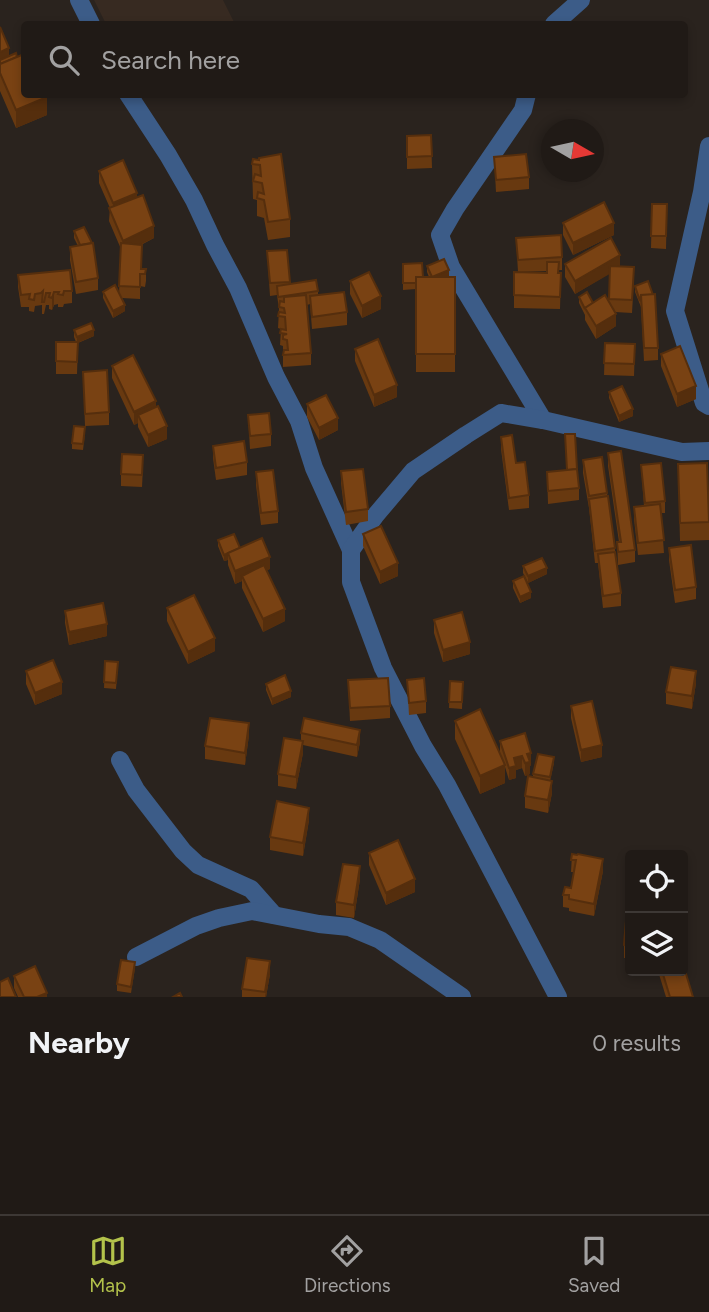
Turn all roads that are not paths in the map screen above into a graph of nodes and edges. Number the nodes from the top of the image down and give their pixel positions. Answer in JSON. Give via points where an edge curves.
{"nodes":[{"id":1,"x":79,"y":0,"type":"edge"},
{"id":2,"x":582,"y":0,"type":"edge"},
{"id":3,"x":90,"y":21,"type":"edge"},
{"id":4,"x":558,"y":21,"type":"edge"},
{"id":5,"x":131,"y":98,"type":"edge"},
{"id":6,"x":526,"y":98,"type":"edge"},
{"id":7,"x":709,"y":146,"type":"edge"},
{"id":8,"x":709,"y":406,"type":"edge"},
{"id":9,"x":543,"y":420,"type":"junction"},
{"id":10,"x":709,"y":451,"type":"edge"},
{"id":11,"x":351,"y":550,"type":"junction"},
{"id":12,"x":120,"y":760,"type":"dead end"},
{"id":13,"x":274,"y":915,"type":"junction"},
{"id":14,"x":136,"y":957,"type":"dead end"},
{"id":15,"x":462,"y":997,"type":"edge"},
{"id":16,"x":558,"y":997,"type":"edge"}],
"edges":[{"from":1,"to":3,"type":"street"},
{"from":2,"to":4,"type":"street"},
{"from":5,"to":11,"type":"street","via":[[169,155],[238,288]]},
{"from":6,"to":9,"type":"street","via":[[523,110],[440,234],[451,267]]},
{"from":7,"to":8,"type":"street","via":[[675,311],[704,403]]},
{"from":9,"to":10,"type":"street","via":[[682,452]]},
{"from":9,"to":11,"type":"street","via":[[501,413],[466,435],[413,471]]},
{"from":11,"to":16,"type":"street","via":[[351,582],[383,668]]},
{"from":12,"to":13,"type":"street","via":[[136,790],[183,851],[198,864],[251,889]]},
{"from":13,"to":14,"type":"street","via":[[252,911],[219,918]]},
{"from":13,"to":15,"type":"street","via":[[349,927],[380,940]]}]}
